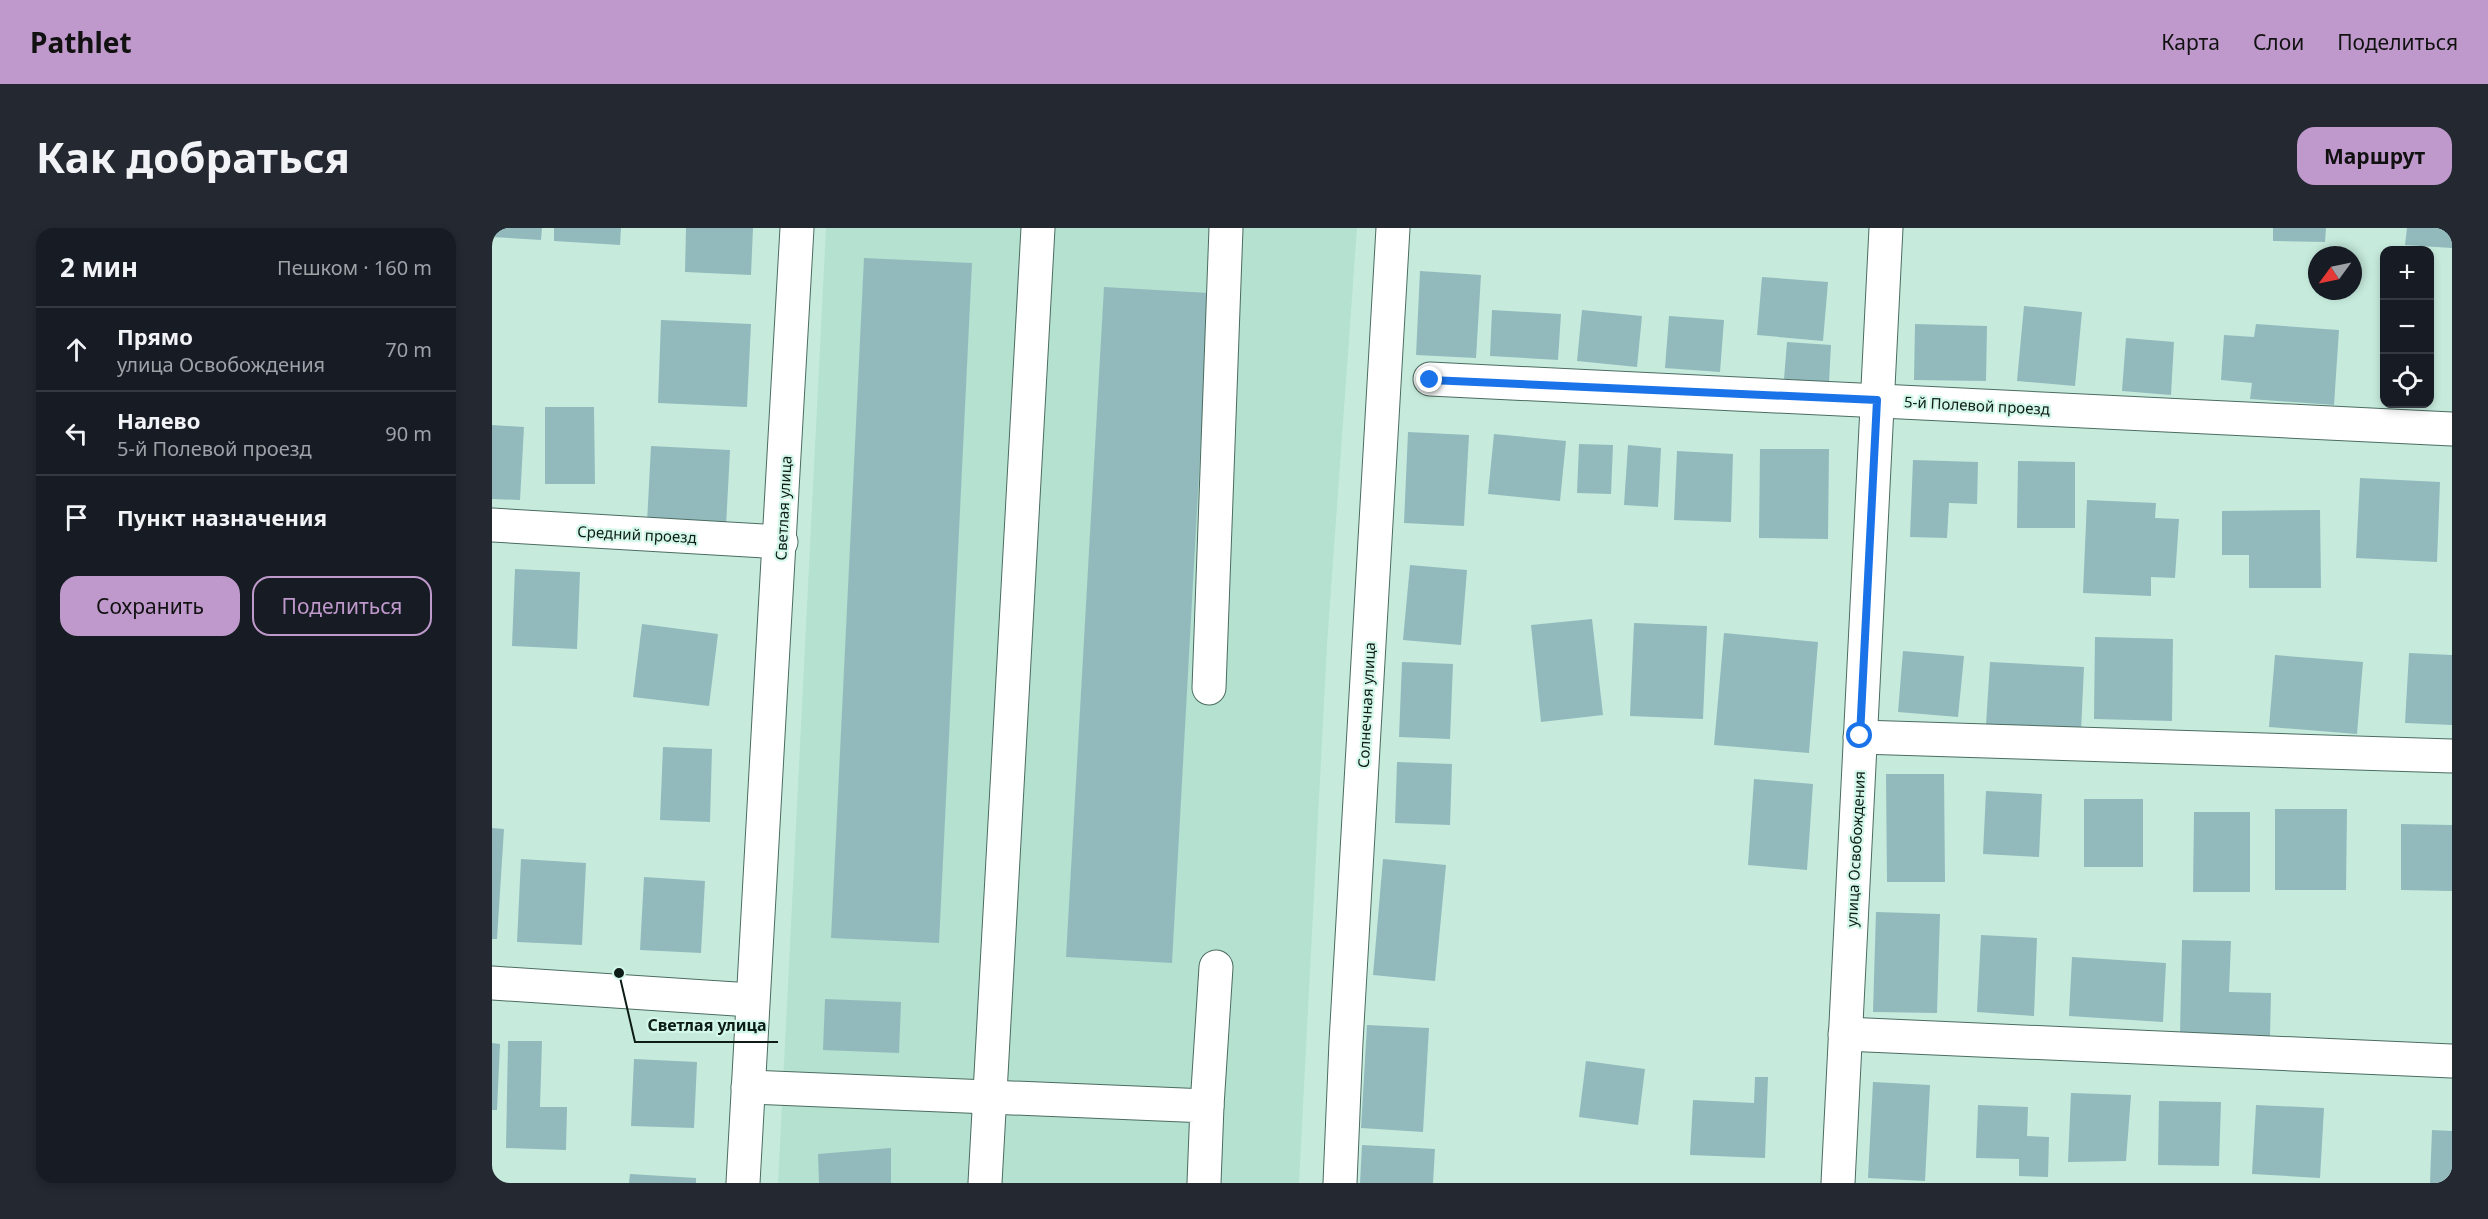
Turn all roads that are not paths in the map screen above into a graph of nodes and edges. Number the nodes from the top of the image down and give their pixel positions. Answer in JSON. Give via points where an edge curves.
{"nodes":[{"id":1,"x":797,"y":228,"type":"edge"},
{"id":2,"x":1038,"y":228,"type":"edge"},
{"id":3,"x":1226,"y":228,"type":"edge"},
{"id":4,"x":1393,"y":228,"type":"edge"},
{"id":5,"x":1886,"y":228,"type":"edge"},
{"id":6,"x":1430,"y":380,"type":"dead end"},
{"id":7,"x":1877,"y":400,"type":"junction"},
{"id":8,"x":2452,"y":429,"type":"edge"},
{"id":9,"x":492,"y":525,"type":"edge"},
{"id":10,"x":781,"y":542,"type":"junction"},
{"id":11,"x":1209,"y":687,"type":"dead end"},
{"id":12,"x":1860,"y":736,"type":"junction"},
{"id":13,"x":2452,"y":756,"type":"edge"},
{"id":14,"x":1216,"y":967,"type":"dead end"},
{"id":15,"x":492,"y":984,"type":"edge"},
{"id":16,"x":751,"y":1000,"type":"junction"},
{"id":17,"x":1845,"y":1034,"type":"junction"},
{"id":18,"x":2452,"y":1061,"type":"edge"},
{"id":19,"x":748,"y":1087,"type":"junction"},
{"id":20,"x":989,"y":1097,"type":"junction"},
{"id":21,"x":1207,"y":1106,"type":"junction"},
{"id":22,"x":743,"y":1183,"type":"edge"},
{"id":23,"x":985,"y":1183,"type":"edge"},
{"id":24,"x":1204,"y":1183,"type":"edge"},
{"id":25,"x":1340,"y":1183,"type":"edge"},
{"id":26,"x":1838,"y":1183,"type":"edge"}],
"edges":[{"from":1,"to":10,"type":"street","name":"Светлая улица"},
{"from":2,"to":20,"type":"street"},
{"from":3,"to":11,"type":"street"},
{"from":4,"to":25,"type":"street","name":"Солнечная улица"},
{"from":5,"to":7,"type":"street","name":"улица Освобождения"},
{"from":6,"to":7,"type":"street","name":"5-й Полевой проезд"},
{"from":7,"to":8,"type":"street","name":"5-й Полевой проезд"},
{"from":7,"to":12,"type":"street","name":"улица Освобождения"},
{"from":9,"to":10,"type":"street","name":"Средний проезд"},
{"from":10,"to":16,"type":"street","name":"Светлая улица"},
{"from":12,"to":13,"type":"street"},
{"from":12,"to":17,"type":"street","name":"улица Освобождения"},
{"from":14,"to":21,"type":"street"},
{"from":15,"to":16,"type":"street"},
{"from":16,"to":19,"type":"street","name":"Светлая улица"},
{"from":17,"to":18,"type":"street"},
{"from":17,"to":26,"type":"street","name":"улица Освобождения"},
{"from":19,"to":20,"type":"street"},
{"from":19,"to":22,"type":"street","name":"Светлая улица"},
{"from":20,"to":21,"type":"street"},
{"from":20,"to":23,"type":"street"},
{"from":21,"to":24,"type":"street"}]}
